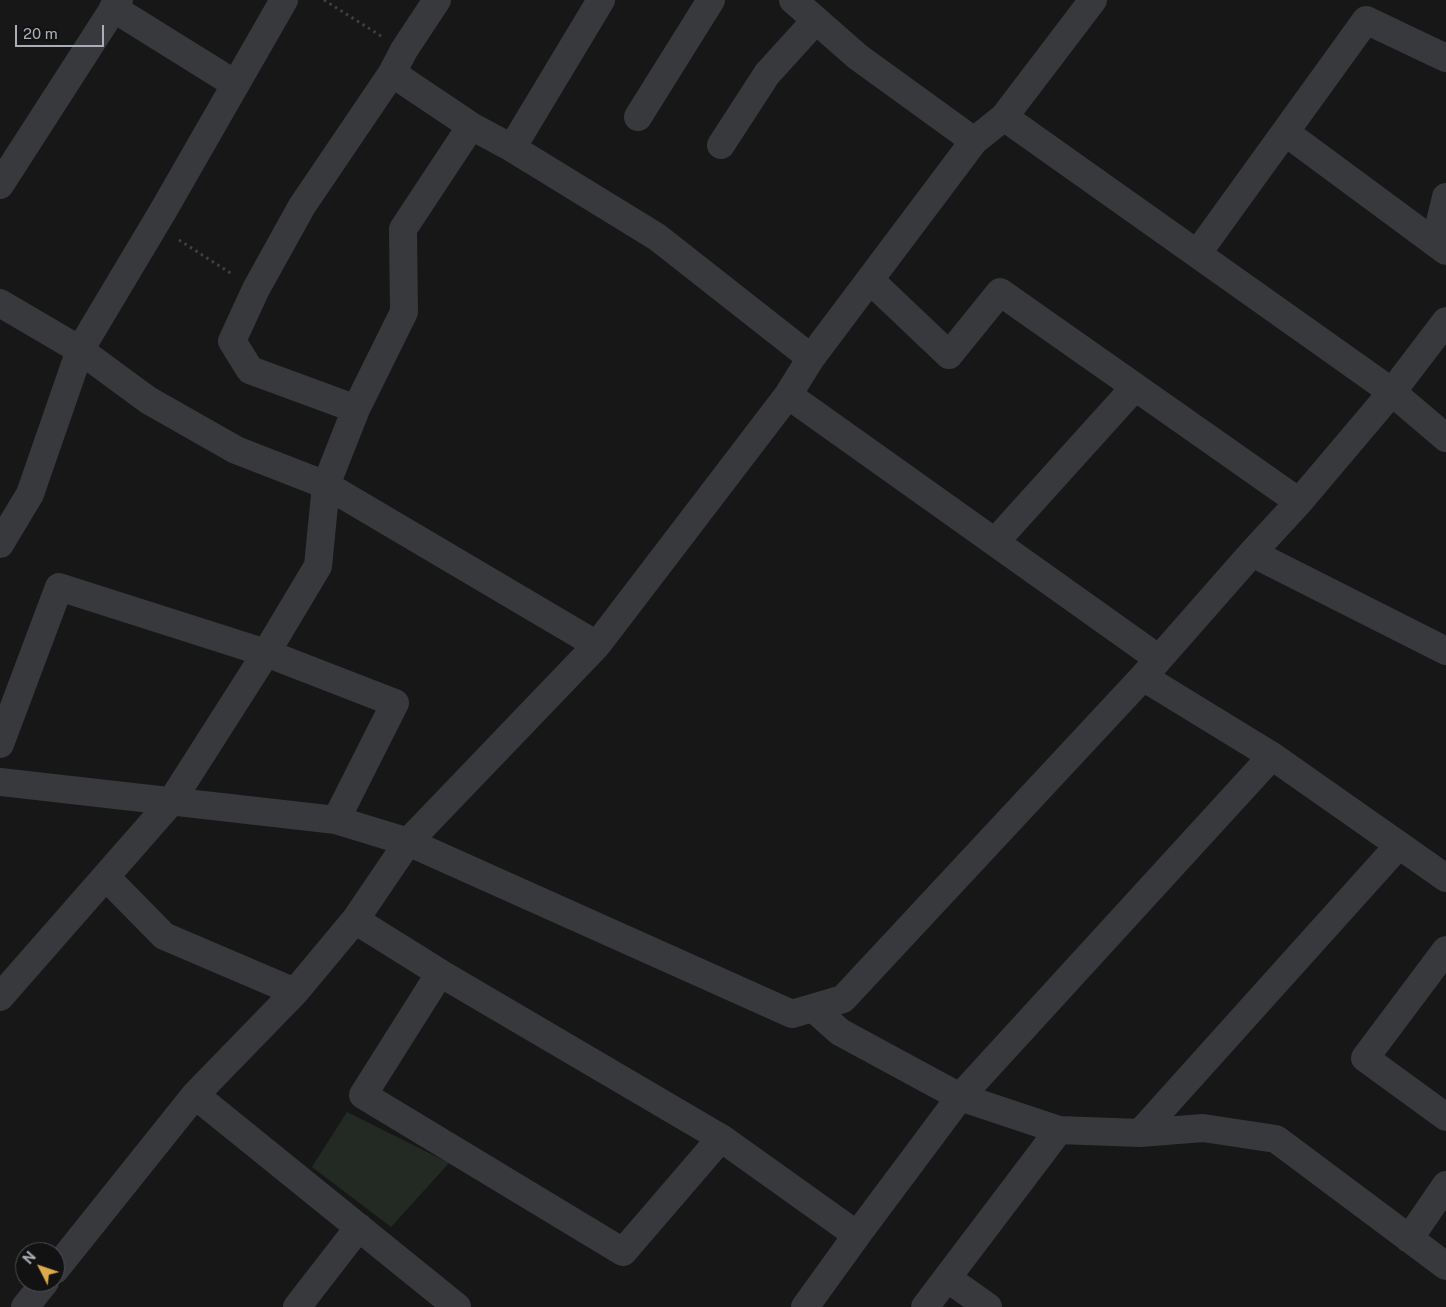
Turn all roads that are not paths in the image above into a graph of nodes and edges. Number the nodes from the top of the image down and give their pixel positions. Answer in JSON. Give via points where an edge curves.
{"nodes":[{"id":1,"x":284,"y":0,"type":"edge"},
{"id":2,"x":436,"y":0,"type":"edge"},
{"id":3,"x":601,"y":0,"type":"edge"},
{"id":4,"x":711,"y":0,"type":"edge"},
{"id":5,"x":794,"y":0,"type":"edge"},
{"id":6,"x":1093,"y":0,"type":"edge"},
{"id":7,"x":116,"y":4,"type":"edge"},
{"id":8,"x":816,"y":20,"type":"junction"},
{"id":9,"x":1446,"y":58,"type":"edge"},
{"id":10,"x":398,"y":62,"type":"junction"},
{"id":11,"x":235,"y":84,"type":"junction"},
{"id":12,"x":638,"y":117,"type":"dead end"},
{"id":13,"x":1004,"y":117,"type":"junction"},
{"id":14,"x":472,"y":126,"type":"junction"},
{"id":15,"x":1285,"y":132,"type":"junction"},
{"id":16,"x":974,"y":141,"type":"junction"},
{"id":17,"x":721,"y":145,"type":"dead end"},
{"id":18,"x":512,"y":148,"type":"junction"},
{"id":19,"x":0,"y":185,"type":"edge"},
{"id":20,"x":1446,"y":197,"type":"edge"},
{"id":21,"x":1441,"y":247,"type":"edge"},
{"id":22,"x":1197,"y":254,"type":"junction"},
{"id":23,"x":870,"y":280,"type":"junction"},
{"id":24,"x":0,"y":303,"type":"edge"},
{"id":25,"x":1446,"y":321,"type":"edge"},
{"id":26,"x":80,"y":350,"type":"junction"},
{"id":27,"x":810,"y":358,"type":"junction"},
{"id":28,"x":1135,"y":387,"type":"junction"},
{"id":29,"x":1392,"y":392,"type":"junction"},
{"id":30,"x":788,"y":395,"type":"junction"},
{"id":31,"x":356,"y":409,"type":"junction"},
{"id":32,"x":1446,"y":438,"type":"edge"},
{"id":33,"x":326,"y":485,"type":"junction"},
{"id":34,"x":1299,"y":502,"type":"junction"},
{"id":35,"x":995,"y":542,"type":"junction"},
{"id":36,"x":0,"y":544,"type":"edge"},
{"id":37,"x":1252,"y":553,"type":"junction"},
{"id":38,"x":597,"y":645,"type":"junction"},
{"id":39,"x":1446,"y":651,"type":"edge"},
{"id":40,"x":266,"y":654,"type":"junction"},
{"id":41,"x":1151,"y":668,"type":"junction"},
{"id":42,"x":0,"y":744,"type":"edge"},
{"id":43,"x":1272,"y":756,"type":"junction"},
{"id":44,"x":0,"y":782,"type":"edge"},
{"id":45,"x":171,"y":802,"type":"junction"},
{"id":46,"x":336,"y":820,"type":"junction"},
{"id":47,"x":408,"y":842,"type":"junction"},
{"id":48,"x":1399,"y":845,"type":"junction"},
{"id":49,"x":106,"y":877,"type":"junction"},
{"id":50,"x":1446,"y":878,"type":"edge"},
{"id":51,"x":355,"y":920,"type":"junction"},
{"id":52,"x":1446,"y":950,"type":"edge"},
{"id":53,"x":440,"y":972,"type":"junction"},
{"id":54,"x":295,"y":992,"type":"junction"},
{"id":55,"x":0,"y":997,"type":"edge"},
{"id":56,"x":813,"y":1008,"type":"junction"},
{"id":57,"x":195,"y":1095,"type":"junction"},
{"id":58,"x":960,"y":1097,"type":"junction"},
{"id":59,"x":1446,"y":1117,"type":"edge"},
{"id":60,"x":1059,"y":1130,"type":"junction"},
{"id":61,"x":1140,"y":1134,"type":"junction"},
{"id":62,"x":721,"y":1138,"type":"junction"},
{"id":63,"x":1446,"y":1185,"type":"edge"},
{"id":64,"x":359,"y":1227,"type":"junction"},
{"id":65,"x":857,"y":1235,"type":"junction"},
{"id":66,"x":1409,"y":1239,"type":"junction"},
{"id":67,"x":65,"y":1258,"type":"edge"},
{"id":68,"x":1446,"y":1266,"type":"edge"},
{"id":69,"x":948,"y":1278,"type":"junction"},
{"id":70,"x":37,"y":1292,"type":"edge"},
{"id":71,"x":25,"y":1307,"type":"edge"},
{"id":72,"x":298,"y":1307,"type":"edge"},
{"id":73,"x":458,"y":1307,"type":"edge"},
{"id":74,"x":805,"y":1307,"type":"edge"},
{"id":75,"x":925,"y":1307,"type":"edge"},
{"id":76,"x":988,"y":1307,"type":"edge"}],
"edges":[{"from":1,"to":11,"type":"street"},
{"from":2,"to":10,"type":"street"},
{"from":3,"to":18,"type":"street"},
{"from":4,"to":12,"type":"street"},
{"from":5,"to":8,"type":"street"},
{"from":6,"to":13,"type":"street"},
{"from":7,"to":11,"type":"street"},
{"from":7,"to":19,"type":"street"},
{"from":8,"to":16,"type":"street","via":[[858,57]]},
{"from":8,"to":17,"type":"street","via":[[767,74]]},
{"from":9,"to":15,"type":"street","via":[[1366,20]]},
{"from":10,"to":14,"type":"street"},
{"from":10,"to":31,"type":"street","via":[[302,206],[256,289],[232,341],[250,370]]},
{"from":11,"to":26,"type":"street"},
{"from":13,"to":16,"type":"street"},
{"from":13,"to":22,"type":"street"},
{"from":14,"to":18,"type":"street"},
{"from":14,"to":31,"type":"street","via":[[403,229],[404,312]]},
{"from":15,"to":21,"type":"street"},
{"from":15,"to":22,"type":"street"},
{"from":16,"to":23,"type":"street"},
{"from":18,"to":27,"type":"street","via":[[657,236]]},
{"from":20,"to":21,"type":"street"},
{"from":22,"to":29,"type":"street"},
{"from":23,"to":27,"type":"street"},
{"from":23,"to":28,"type":"street","via":[[949,355],[1000,292]]},
{"from":24,"to":26,"type":"street"},
{"from":25,"to":29,"type":"street"},
{"from":26,"to":33,"type":"street","via":[[148,400],[236,450]]},
{"from":26,"to":36,"type":"street","via":[[30,494]]},
{"from":27,"to":30,"type":"street"},
{"from":28,"to":34,"type":"street"},
{"from":28,"to":35,"type":"street"},
{"from":29,"to":32,"type":"street"},
{"from":29,"to":34,"type":"street"},
{"from":30,"to":35,"type":"street"},
{"from":30,"to":38,"type":"street"},
{"from":31,"to":33,"type":"street"},
{"from":33,"to":38,"type":"street"},
{"from":33,"to":40,"type":"street","via":[[318,566]]},
{"from":34,"to":37,"type":"street"},
{"from":35,"to":41,"type":"street"},
{"from":37,"to":39,"type":"street"},
{"from":37,"to":41,"type":"street"},
{"from":38,"to":47,"type":"street"},
{"from":40,"to":42,"type":"street","via":[[59,587]]},
{"from":40,"to":45,"type":"street"},
{"from":40,"to":46,"type":"street","via":[[395,703]]},
{"from":41,"to":43,"type":"street"},
{"from":41,"to":56,"type":"street","via":[[842,999]]},
{"from":43,"to":48,"type":"street"},
{"from":43,"to":58,"type":"street"},
{"from":44,"to":45,"type":"street"},
{"from":45,"to":46,"type":"street"},
{"from":45,"to":49,"type":"street"},
{"from":46,"to":47,"type":"street"},
{"from":47,"to":51,"type":"street"},
{"from":47,"to":56,"type":"street","via":[[792,1014]]},
{"from":48,"to":50,"type":"street"},
{"from":48,"to":61,"type":"street"},
{"from":49,"to":54,"type":"street","via":[[164,936]]},
{"from":49,"to":55,"type":"street"},
{"from":51,"to":53,"type":"street"},
{"from":51,"to":54,"type":"street"},
{"from":52,"to":59,"type":"street","via":[[1365,1058]]},
{"from":53,"to":62,"type":"street"},
{"from":53,"to":62,"type":"street","via":[[363,1095],[623,1252]]},
{"from":54,"to":57,"type":"street"},
{"from":56,"to":58,"type":"street","via":[[840,1032]]},
{"from":57,"to":64,"type":"street"},
{"from":57,"to":67,"type":"street"},
{"from":58,"to":60,"type":"street"},
{"from":58,"to":65,"type":"street"},
{"from":60,"to":61,"type":"street"},
{"from":60,"to":69,"type":"street"},
{"from":61,"to":66,"type":"street","via":[[1203,1128],[1276,1139]]},
{"from":62,"to":65,"type":"street"},
{"from":63,"to":66,"type":"street"},
{"from":64,"to":72,"type":"street"},
{"from":64,"to":73,"type":"street"},
{"from":65,"to":74,"type":"street"},
{"from":66,"to":68,"type":"street"},
{"from":69,"to":75,"type":"street"},
{"from":69,"to":76,"type":"street"},
{"from":70,"to":71,"type":"street"}]}
